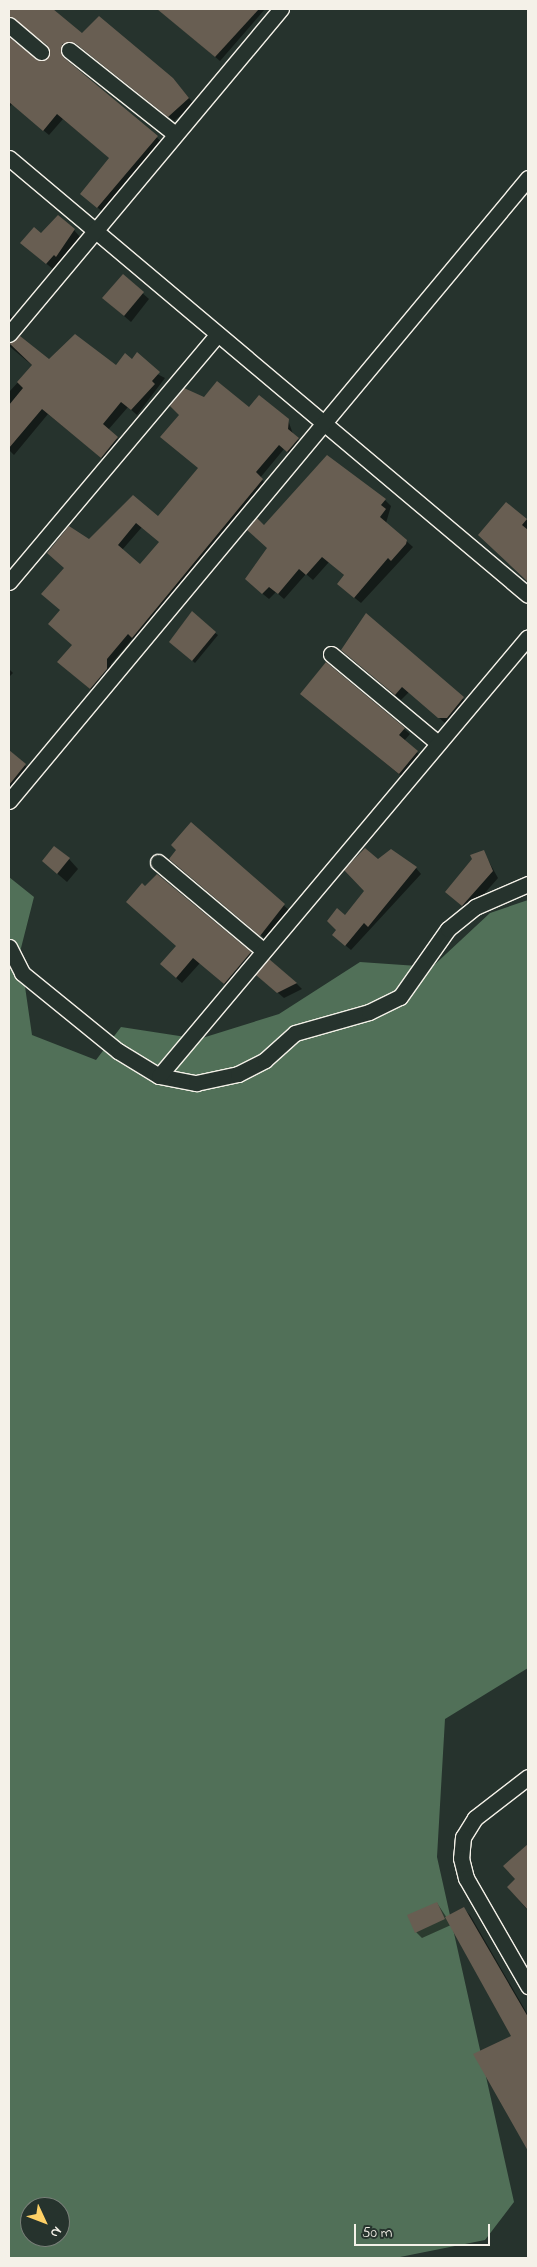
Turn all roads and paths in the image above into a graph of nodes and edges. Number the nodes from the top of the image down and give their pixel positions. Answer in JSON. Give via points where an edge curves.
{"nodes":[{"id":1,"x":281,"y":9,"type":"edge"},
{"id":2,"x":9,"y":25,"type":"edge"},
{"id":3,"x":69,"y":50,"type":"dead end"},
{"id":4,"x":41,"y":52,"type":"dead end"},
{"id":5,"x":176,"y":134,"type":"junction"},
{"id":6,"x":9,"y":158,"type":"edge"},
{"id":7,"x":528,"y":178,"type":"edge"},
{"id":8,"x":95,"y":230,"type":"junction"},
{"id":9,"x":9,"y":334,"type":"edge"},
{"id":10,"x":218,"y":334,"type":"junction"},
{"id":11,"x":323,"y":423,"type":"junction"},
{"id":12,"x":9,"y":582,"type":"edge"},
{"id":13,"x":528,"y":595,"type":"edge"},
{"id":14,"x":528,"y":637,"type":"edge"},
{"id":15,"x":331,"y":654,"type":"dead end"},
{"id":16,"x":438,"y":743,"type":"junction"},
{"id":17,"x":9,"y":801,"type":"edge"},
{"id":18,"x":158,"y":862,"type":"dead end"},
{"id":19,"x":528,"y":884,"type":"edge"},
{"id":20,"x":9,"y":947,"type":"edge"},
{"id":21,"x":263,"y":950,"type":"junction"},
{"id":22,"x":159,"y":1076,"type":"junction"},
{"id":23,"x":528,"y":1777,"type":"edge"},
{"id":24,"x":528,"y":1986,"type":"edge"}],
"edges":[{"from":1,"to":5,"type":"street"},
{"from":2,"to":4,"type":"street"},
{"from":3,"to":5,"type":"street"},
{"from":5,"to":8,"type":"street"},
{"from":6,"to":8,"type":"street"},
{"from":7,"to":11,"type":"street"},
{"from":8,"to":9,"type":"street"},
{"from":8,"to":10,"type":"street"},
{"from":10,"to":11,"type":"street"},
{"from":10,"to":12,"type":"street"},
{"from":11,"to":13,"type":"street"},
{"from":11,"to":17,"type":"street"},
{"from":14,"to":16,"type":"street"},
{"from":15,"to":16,"type":"street"},
{"from":16,"to":21,"type":"street"},
{"from":18,"to":21,"type":"street"},
{"from":19,"to":22,"type":"street","via":[[475,907],[448,929],[400,997],[369,1012],[295,1034],[266,1060],[238,1074],[196,1083]]},
{"from":20,"to":22,"type":"street","via":[[22,973],[118,1051]]},
{"from":21,"to":22,"type":"street"},
{"from":23,"to":24,"type":"street","via":[[475,1818],[463,1837],[461,1858],[466,1878]]}]}
